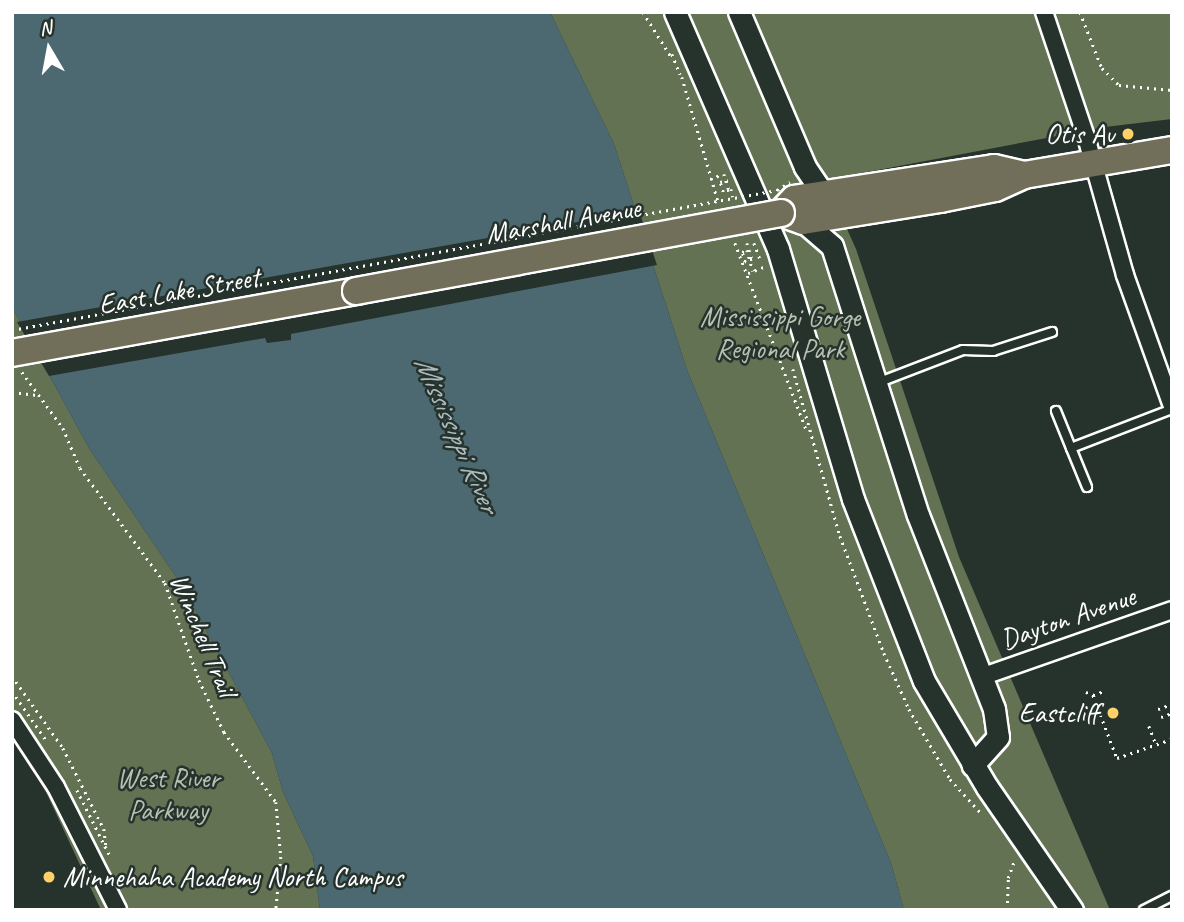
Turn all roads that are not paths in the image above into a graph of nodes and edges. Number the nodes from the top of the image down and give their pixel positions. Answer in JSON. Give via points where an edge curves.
{"nodes":[{"id":1,"x":675,"y":12,"type":"edge"},
{"id":2,"x":739,"y":12,"type":"edge"},
{"id":3,"x":1044,"y":12,"type":"edge"},
{"id":4,"x":1172,"y":150,"type":"edge"},
{"id":5,"x":1094,"y":164,"type":"junction"},
{"id":6,"x":795,"y":196,"type":"junction"},
{"id":7,"x":843,"y":204,"type":"junction"},
{"id":8,"x":832,"y":246,"type":"junction"},
{"id":9,"x":356,"y":291,"type":"joint"},
{"id":10,"x":1052,"y":332,"type":"dead end"},
{"id":11,"x":15,"y":360,"type":"edge"},
{"id":12,"x":874,"y":384,"type":"junction"},
{"id":13,"x":1172,"y":407,"type":"edge"},
{"id":14,"x":1056,"y":411,"type":"dead end"},
{"id":15,"x":1071,"y":448,"type":"junction"},
{"id":16,"x":1087,"y":488,"type":"dead end"},
{"id":17,"x":1172,"y":610,"type":"edge"},
{"id":18,"x":981,"y":677,"type":"junction"},
{"id":19,"x":12,"y":720,"type":"edge"},
{"id":20,"x":973,"y":765,"type":"junction"},
{"id":21,"x":1172,"y":896,"type":"edge"},
{"id":22,"x":118,"y":910,"type":"edge"},
{"id":23,"x":1072,"y":910,"type":"edge"},
{"id":24,"x":1144,"y":910,"type":"edge"}],
"edges":[{"from":1,"to":20,"type":"street","via":[[778,248],[886,593],[924,681]]},
{"from":2,"to":6,"type":"street"},
{"from":3,"to":5,"type":"street"},
{"from":4,"to":5,"type":"main road","name":"Marshall Avenue"},
{"from":5,"to":7,"type":"main road","name":"Marshall Avenue","via":[[1024,175],[994,168]]},
{"from":5,"to":13,"type":"street","via":[[1125,275]]},
{"from":6,"to":7,"type":"main road","name":"Marshall Avenue"},
{"from":6,"to":8,"type":"street"},
{"from":6,"to":9,"type":"main road","name":"Marshall Avenue","bridge":true},
{"from":7,"to":8,"type":"street"},
{"from":8,"to":12,"type":"street"},
{"from":9,"to":11,"type":"main road","name":"East Lake Street"},
{"from":10,"to":12,"type":"lane","via":[[993,351],[963,350]]},
{"from":12,"to":18,"type":"street","via":[[918,515]]},
{"from":13,"to":15,"type":"lane"},
{"from":14,"to":15,"type":"lane"},
{"from":15,"to":16,"type":"lane"},
{"from":17,"to":18,"type":"street","name":"Dayton Avenue"},
{"from":18,"to":20,"type":"street","via":[[999,729],[993,746]]},
{"from":19,"to":22,"type":"street","via":[[62,799]]},
{"from":20,"to":23,"type":"street"},
{"from":21,"to":24,"type":"lane"}]}
